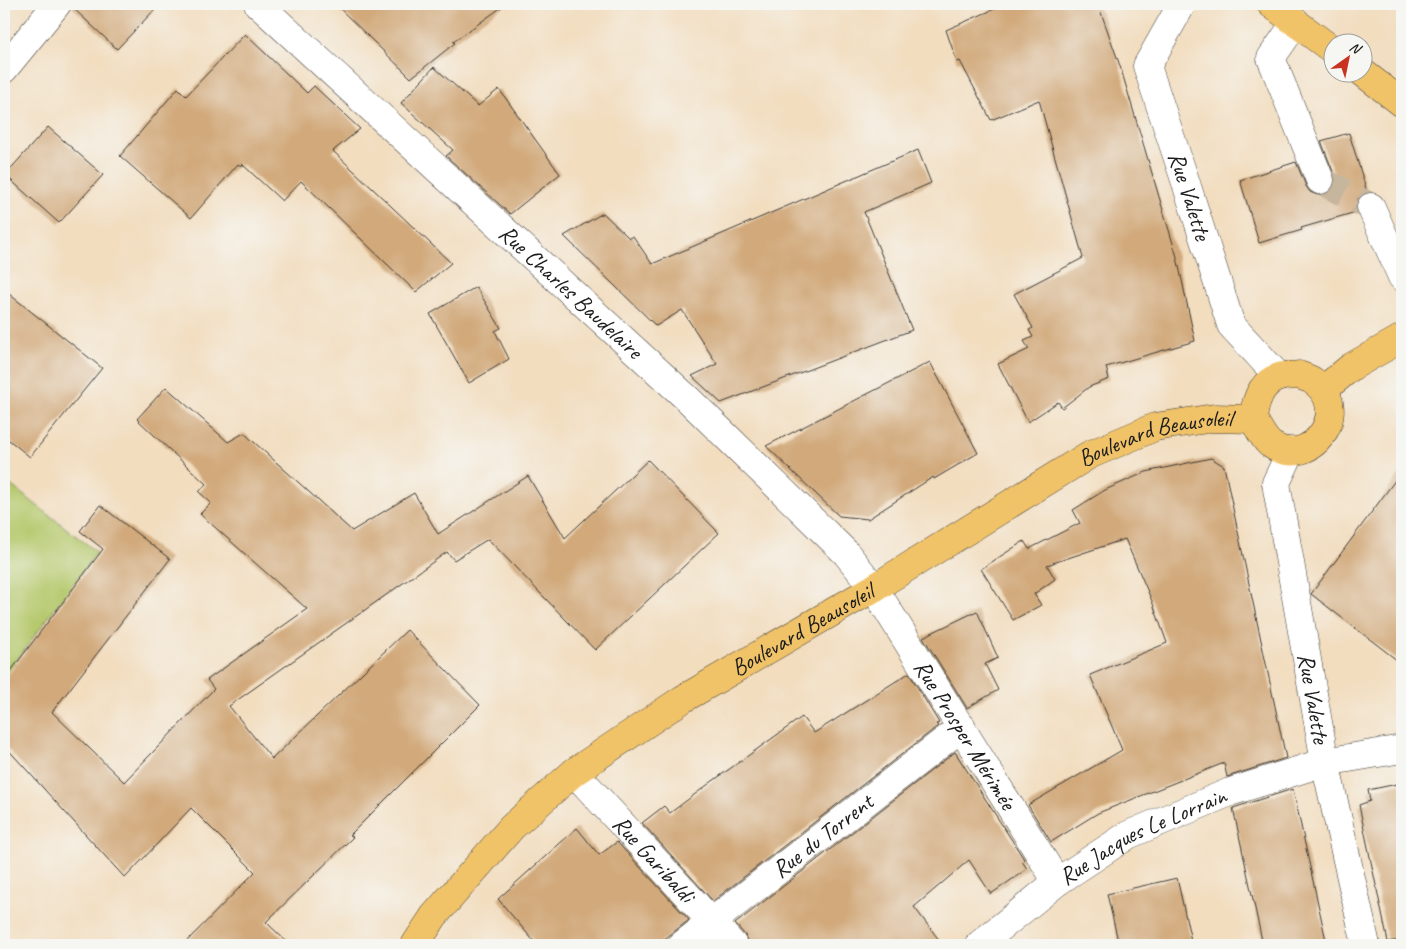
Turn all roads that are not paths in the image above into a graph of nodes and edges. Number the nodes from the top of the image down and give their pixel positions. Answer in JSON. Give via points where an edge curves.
{"nodes":[{"id":1,"x":258,"y":4,"type":"edge"},
{"id":2,"x":1182,"y":4,"type":"edge"},
{"id":3,"x":1272,"y":4,"type":"edge"},
{"id":4,"x":49,"y":6,"type":"edge"},
{"id":5,"x":1296,"y":22,"type":"junction"},
{"id":6,"x":1324,"y":43,"type":"edge"},
{"id":7,"x":4,"y":69,"type":"edge"},
{"id":8,"x":1374,"y":81,"type":"edge"},
{"id":9,"x":1402,"y":103,"type":"edge"},
{"id":10,"x":1320,"y":180,"type":"tunnel mouth"},
{"id":11,"x":1371,"y":207,"type":"tunnel mouth"},
{"id":12,"x":1402,"y":277,"type":"edge"},
{"id":13,"x":1402,"y":338,"type":"edge"},
{"id":14,"x":1279,"y":376,"type":"junction"},
{"id":15,"x":1323,"y":390,"type":"junction"},
{"id":16,"x":1252,"y":419,"type":"junction"},
{"id":17,"x":1291,"y":451,"type":"junction"},
{"id":18,"x":874,"y":588,"type":"junction"},
{"id":19,"x":962,"y":727,"type":"junction"},
{"id":20,"x":1402,"y":748,"type":"edge"},
{"id":21,"x":1325,"y":762,"type":"junction"},
{"id":22,"x":574,"y":772,"type":"junction"},
{"id":23,"x":1057,"y":882,"type":"junction"},
{"id":24,"x":712,"y":922,"type":"junction"},
{"id":25,"x":415,"y":945,"type":"edge"},
{"id":26,"x":682,"y":945,"type":"edge"},
{"id":27,"x":734,"y":945,"type":"edge"},
{"id":28,"x":979,"y":945,"type":"edge"},
{"id":29,"x":1366,"y":945,"type":"edge"}],
"edges":[{"from":1,"to":18,"type":"street","name":"Rue Charles Baudelaire","via":[[690,401],[846,553]]},
{"from":2,"to":14,"type":"street","name":"Rue Valette","via":[[1147,66],[1231,325]]},
{"from":3,"to":5,"type":"main road"},
{"from":4,"to":7,"type":"street"},
{"from":5,"to":6,"type":"main road"},
{"from":5,"to":10,"type":"street","via":[[1271,58]]},
{"from":8,"to":9,"type":"main road"},
{"from":11,"to":12,"type":"street"},
{"from":13,"to":15,"type":"main road","via":[[1351,367]]},
{"from":14,"to":15,"type":"main road","via":[[1299,375],[1313,380]]},
{"from":14,"to":16,"type":"main road","via":[[1260,391]]},
{"from":15,"to":17,"type":"main road","via":[[1330,405],[1330,419],[1325,432],[1304,449]]},
{"from":16,"to":17,"type":"main road","via":[[1268,442]]},
{"from":16,"to":18,"type":"main road","name":"Boulevard Beausoleil","via":[[1214,418],[1155,427],[1089,455]]},
{"from":17,"to":21,"type":"street","name":"Rue Valette","via":[[1276,483]]},
{"from":18,"to":19,"type":"street","name":"Rue Prosper Mérimée"},
{"from":18,"to":22,"type":"main road","name":"Boulevard Beausoleil","via":[[683,699]]},
{"from":19,"to":23,"type":"street","name":"Rue Prosper Mérimée"},
{"from":19,"to":24,"type":"street","name":"Rue du Torrent"},
{"from":20,"to":21,"type":"street","name":"Rue Jacques Le Lorrain"},
{"from":21,"to":23,"type":"street","name":"Rue Jacques Le Lorrain","via":[[1230,792],[1128,835]]},
{"from":21,"to":29,"type":"street","name":"Rue Valette"},
{"from":22,"to":24,"type":"street","name":"Rue Garibaldi"},
{"from":22,"to":25,"type":"main road","name":"Boulevard Beausoleil","via":[[512,827],[434,916]]},
{"from":23,"to":28,"type":"street","name":"Rue Jacques Le Lorrain"},
{"from":24,"to":26,"type":"street","name":"Rue du Torrent"},
{"from":24,"to":27,"type":"street","name":"Rue Garibaldi"}]}
